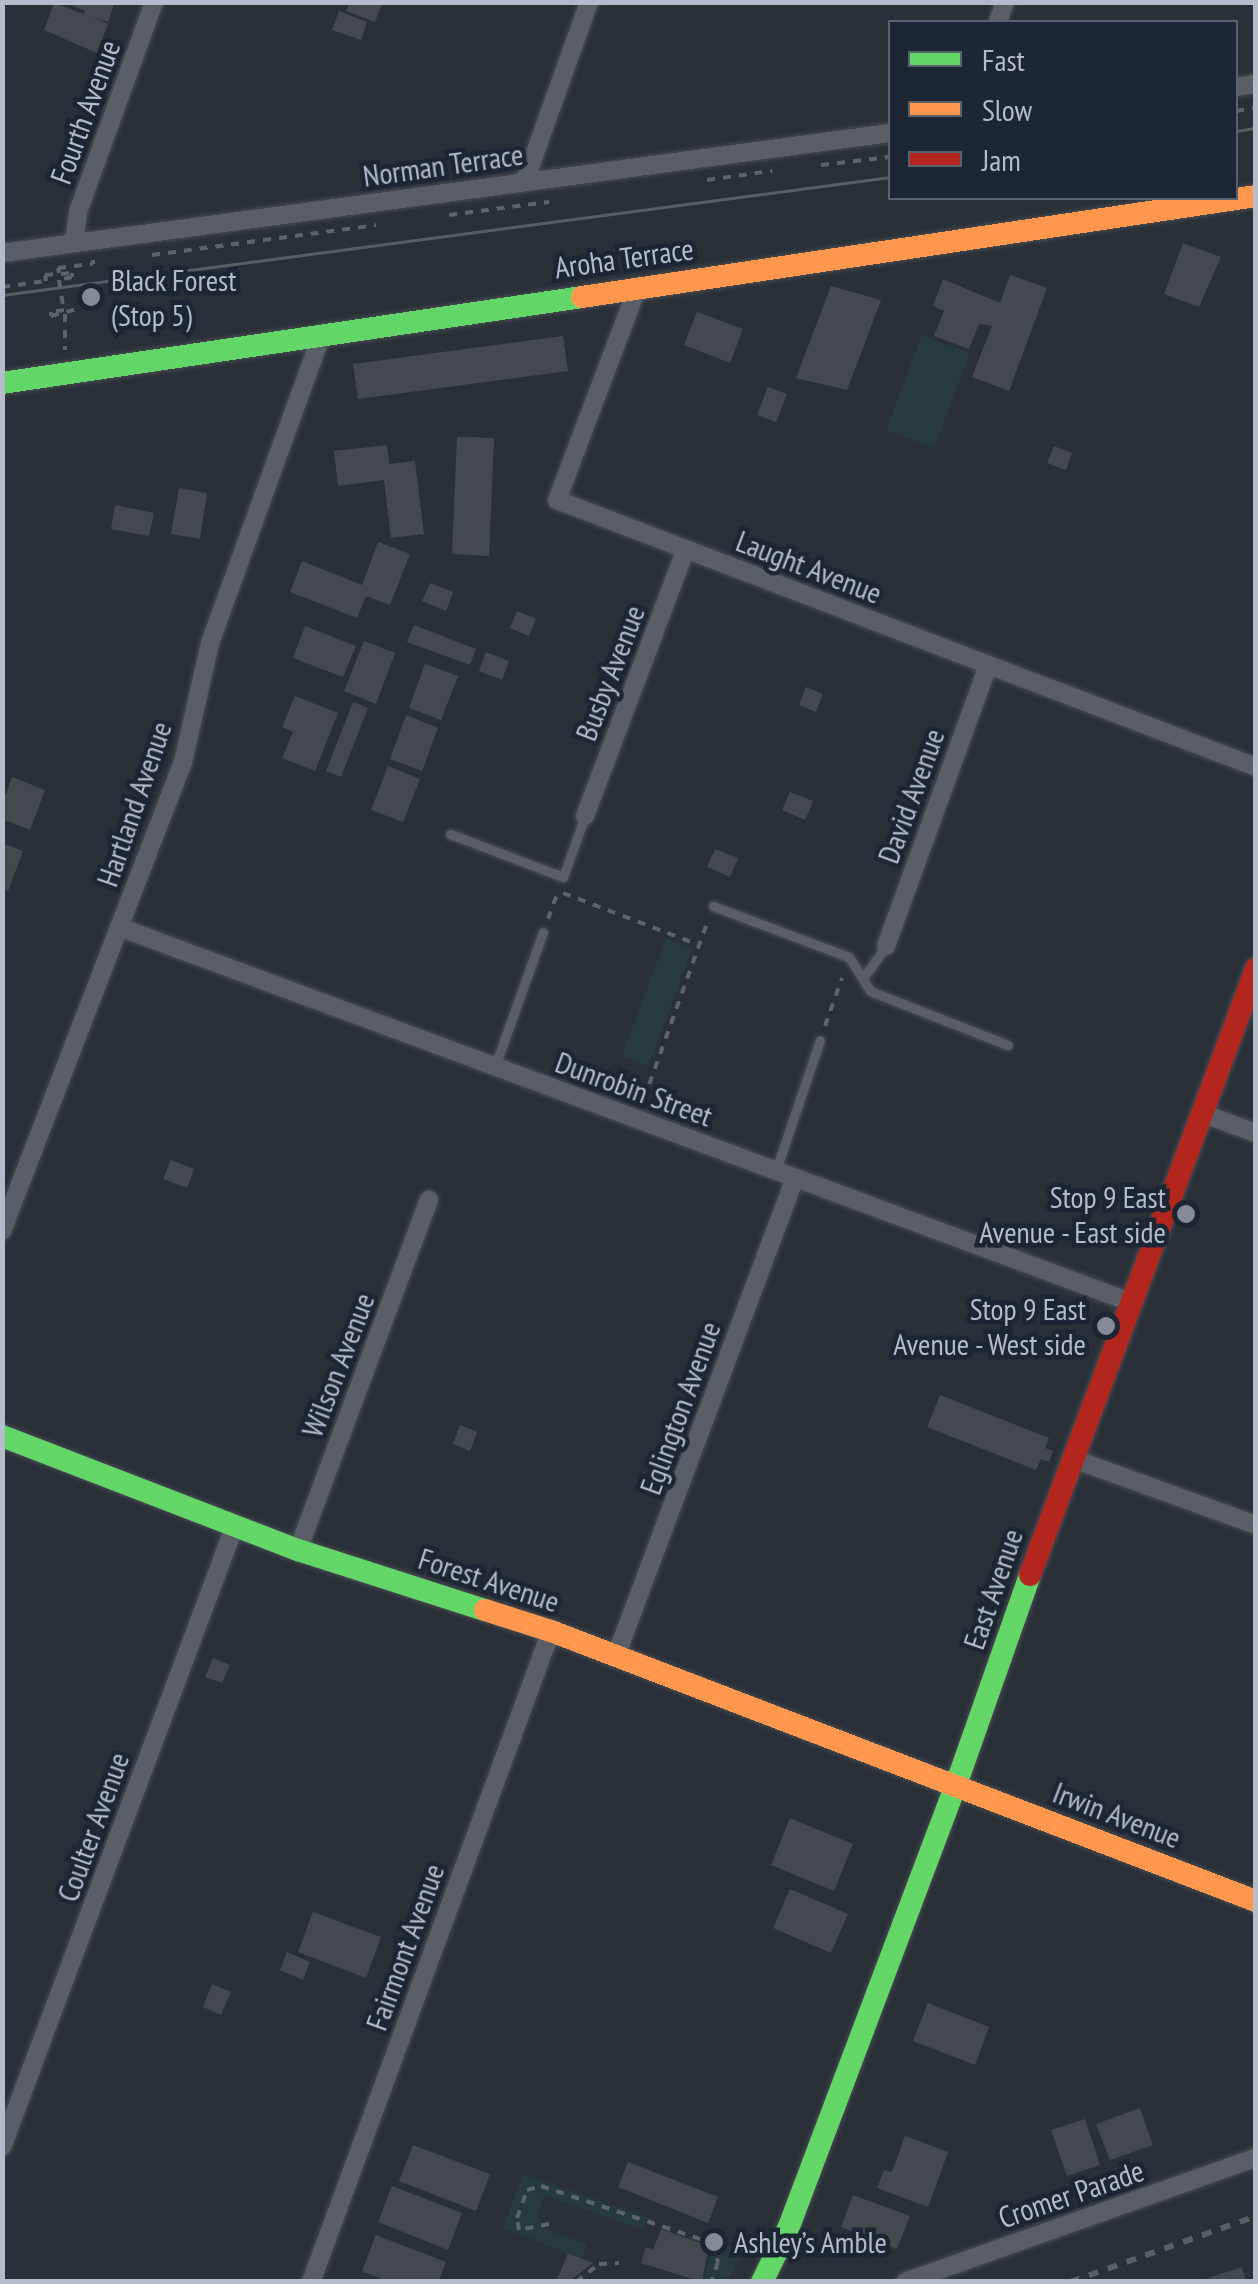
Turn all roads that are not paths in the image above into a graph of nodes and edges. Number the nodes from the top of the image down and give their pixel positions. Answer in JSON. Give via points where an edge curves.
{"nodes":[{"id":1,"x":154,"y":2,"type":"edge"},
{"id":2,"x":590,"y":2,"type":"edge"},
{"id":3,"x":888,"y":133,"type":"edge"},
{"id":4,"x":524,"y":181,"type":"junction"},
{"id":5,"x":1229,"y":200,"type":"edge"},
{"id":6,"x":74,"y":242,"type":"junction"},
{"id":7,"x":2,"y":253,"type":"edge"},
{"id":8,"x":638,"y":286,"type":"junction"},
{"id":9,"x":322,"y":334,"type":"junction"},
{"id":10,"x":2,"y":383,"type":"edge"},
{"id":11,"x":686,"y":550,"type":"junction"},
{"id":12,"x":988,"y":666,"type":"junction"},
{"id":13,"x":1256,"y":767,"type":"edge"},
{"id":14,"x":585,"y":816,"type":"joint"},
{"id":15,"x":450,"y":834,"type":"dead end"},
{"id":16,"x":713,"y":906,"type":"road end"},
{"id":17,"x":119,"y":928,"type":"junction"},
{"id":18,"x":543,"y":932,"type":"road end"},
{"id":19,"x":886,"y":946,"type":"joint"},
{"id":20,"x":1256,"y":970,"type":"edge"},
{"id":21,"x":863,"y":978,"type":"junction"},
{"id":22,"x":820,"y":1040,"type":"road end"},
{"id":23,"x":1008,"y":1045,"type":"dead end"},
{"id":24,"x":495,"y":1067,"type":"junction"},
{"id":25,"x":1201,"y":1112,"type":"junction"},
{"id":26,"x":1256,"y":1133,"type":"edge"},
{"id":27,"x":775,"y":1171,"type":"junction"},
{"id":28,"x":795,"y":1178,"type":"junction"},
{"id":29,"x":429,"y":1200,"type":"dead end"},
{"id":30,"x":2,"y":1231,"type":"edge"},
{"id":31,"x":1130,"y":1302,"type":"junction"},
{"id":32,"x":2,"y":1436,"type":"edge"},
{"id":33,"x":1071,"y":1458,"type":"junction"},
{"id":34,"x":235,"y":1525,"type":"junction"},
{"id":35,"x":1256,"y":1525,"type":"edge"},
{"id":36,"x":298,"y":1550,"type":"junction"},
{"id":37,"x":550,"y":1631,"type":"junction"},
{"id":38,"x":616,"y":1656,"type":"junction"},
{"id":39,"x":956,"y":1785,"type":"junction"},
{"id":40,"x":1256,"y":1901,"type":"edge"},
{"id":41,"x":2,"y":2147,"type":"edge"},
{"id":42,"x":1256,"y":2158,"type":"edge"},
{"id":43,"x":788,"y":2229,"type":"junction"},
{"id":44,"x":312,"y":2282,"type":"edge"},
{"id":45,"x":762,"y":2282,"type":"edge"},
{"id":46,"x":776,"y":2282,"type":"edge"},
{"id":47,"x":904,"y":2282,"type":"edge"}],
"edges":[{"from":1,"to":6,"type":"street","name":"Fourth Avenue","via":[[78,212]]},
{"from":2,"to":4,"type":"street"},
{"from":3,"to":4,"type":"street","name":"Norman Terrace"},
{"from":4,"to":6,"type":"street","name":"Norman Terrace"},
{"from":5,"to":8,"type":"street","name":"Aroha Terrace"},
{"from":6,"to":7,"type":"street","name":"Norman Terrace"},
{"from":8,"to":9,"type":"street","name":"Aroha Terrace"},
{"from":8,"to":11,"type":"street","name":"Laught Avenue","via":[[557,500]]},
{"from":9,"to":10,"type":"street","name":"Aroha Terrace"},
{"from":9,"to":17,"type":"street","name":"Hartland Avenue","via":[[210,643],[183,762]]},
{"from":11,"to":12,"type":"street","name":"Laught Avenue"},
{"from":11,"to":14,"type":"street","name":"Busby Avenue"},
{"from":12,"to":13,"type":"street","name":"Laught Avenue"},
{"from":12,"to":19,"type":"street","name":"David Avenue"},
{"from":14,"to":15,"type":"lane","via":[[563,877]]},
{"from":16,"to":21,"type":"lane","via":[[850,957]]},
{"from":17,"to":24,"type":"street","name":"Dunrobin Street"},
{"from":17,"to":30,"type":"street","name":"Hartland Avenue"},
{"from":18,"to":24,"type":"lane"},
{"from":19,"to":21,"type":"lane"},
{"from":20,"to":25,"type":"street","name":"East Avenue"},
{"from":21,"to":23,"type":"lane","via":[[870,991]]},
{"from":22,"to":27,"type":"lane"},
{"from":24,"to":27,"type":"street","name":"Dunrobin Street"},
{"from":25,"to":26,"type":"street"},
{"from":25,"to":31,"type":"street","name":"East Avenue"},
{"from":27,"to":28,"type":"street","name":"Dunrobin Street"},
{"from":28,"to":31,"type":"street","name":"Dunrobin Street"},
{"from":28,"to":38,"type":"street","name":"Eglington Avenue"},
{"from":29,"to":36,"type":"street","name":"Wilson Avenue"},
{"from":31,"to":33,"type":"street","name":"East Avenue"},
{"from":32,"to":34,"type":"street","name":"Forest Avenue"},
{"from":33,"to":35,"type":"street"},
{"from":33,"to":39,"type":"street","name":"East Avenue"},
{"from":34,"to":36,"type":"street","name":"Forest Avenue"},
{"from":34,"to":41,"type":"street","name":"Coulter Avenue"},
{"from":36,"to":37,"type":"street","name":"Forest Avenue"},
{"from":37,"to":38,"type":"street","name":"Forest Avenue"},
{"from":37,"to":44,"type":"street","name":"Fairmont Avenue"},
{"from":38,"to":39,"type":"street","name":"Forest Avenue"},
{"from":39,"to":40,"type":"street","name":"Irwin Avenue"},
{"from":39,"to":43,"type":"street","name":"East Avenue"},
{"from":42,"to":47,"type":"street","name":"Cromer Parade"},
{"from":43,"to":45,"type":"street","name":"East Avenue"},
{"from":43,"to":46,"type":"street","name":"East Avenue"}]}
